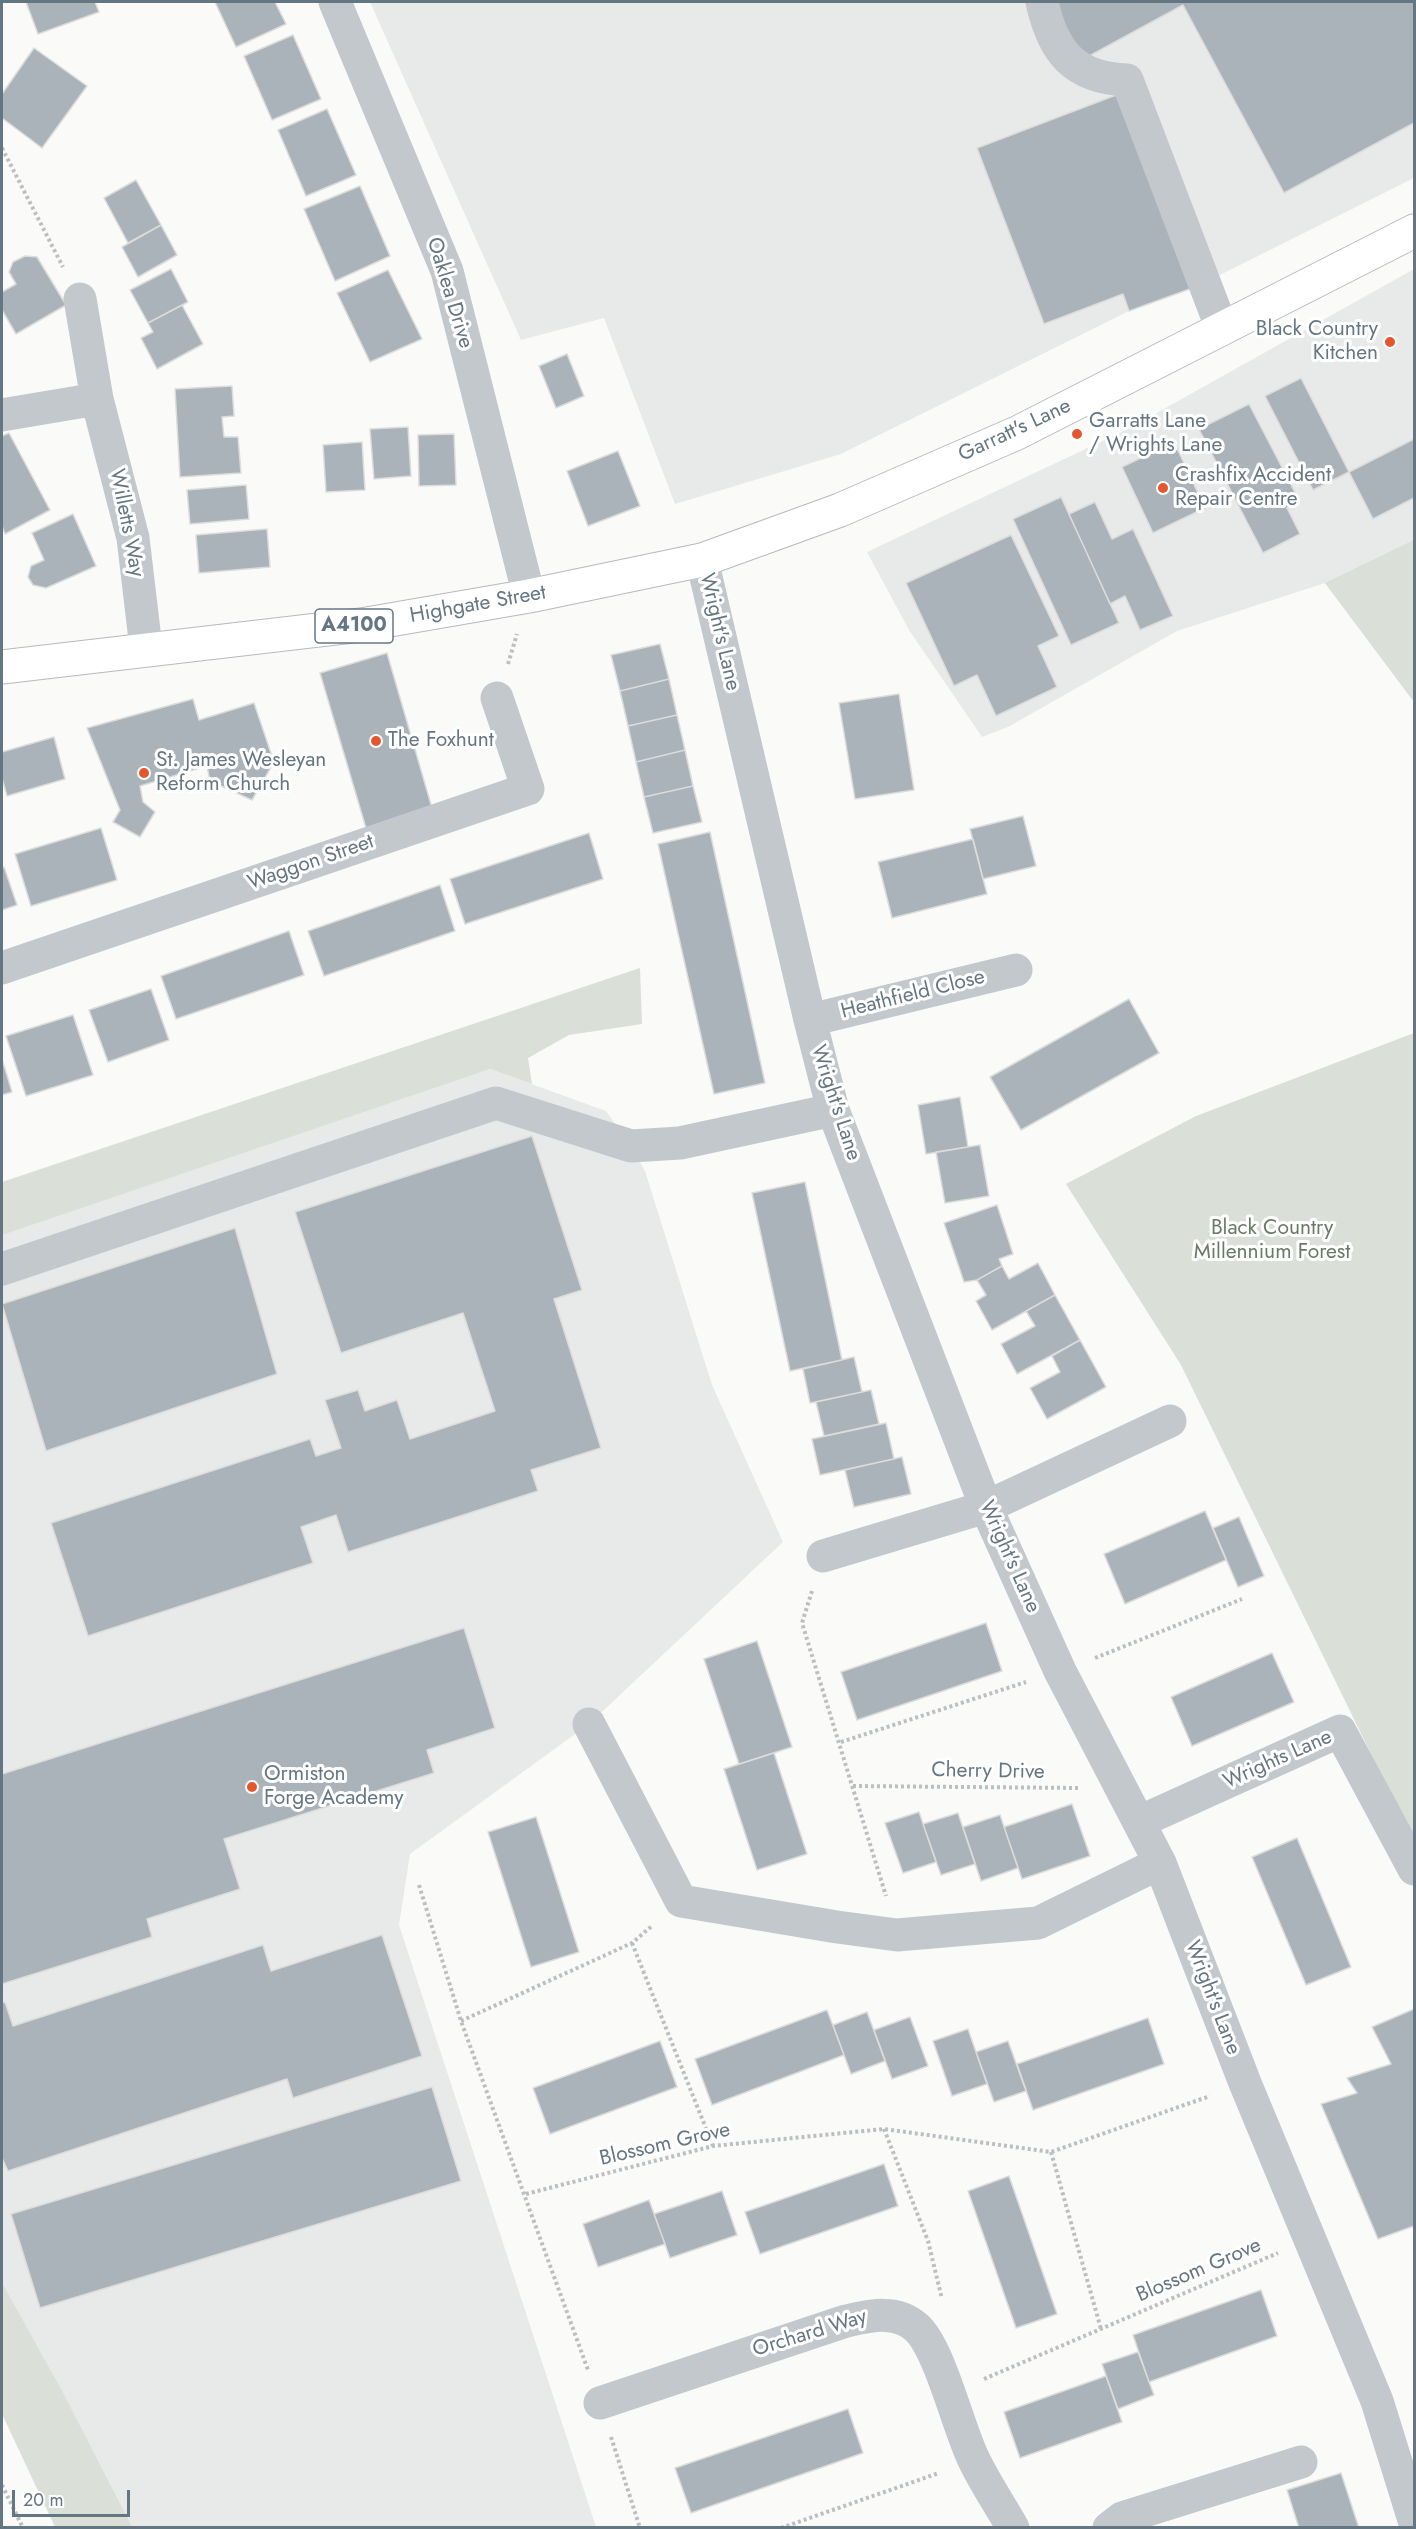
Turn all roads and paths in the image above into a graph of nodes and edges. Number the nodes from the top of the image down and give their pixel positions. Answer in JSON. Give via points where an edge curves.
{"nodes":[{"id":1,"x":335,"y":2,"type":"edge"},
{"id":2,"x":1042,"y":2,"type":"edge"},
{"id":3,"x":2,"y":148,"type":"edge"},
{"id":4,"x":1414,"y":231,"type":"edge"},
{"id":5,"x":80,"y":299,"type":"joint"},
{"id":6,"x":1222,"y":328,"type":"junction"},
{"id":7,"x":98,"y":399,"type":"junction"},
{"id":8,"x":2,"y":416,"type":"edge"},
{"id":9,"x":702,"y":560,"type":"junction"},
{"id":10,"x":529,"y":596,"type":"junction"},
{"id":11,"x":146,"y":648,"type":"junction"},
{"id":12,"x":2,"y":667,"type":"edge"},
{"id":13,"x":497,"y":698,"type":"joint"},
{"id":14,"x":2,"y":968,"type":"edge"},
{"id":15,"x":1016,"y":970,"type":"dead end"},
{"id":16,"x":810,"y":1020,"type":"junction"},
{"id":17,"x":833,"y":1110,"type":"junction"},
{"id":18,"x":2,"y":1269,"type":"edge"},
{"id":19,"x":1170,"y":1421,"type":"dead end"},
{"id":20,"x":986,"y":1507,"type":"junction"},
{"id":21,"x":823,"y":1556,"type":"joint"},
{"id":22,"x":1242,"y":1599,"type":"dead end"},
{"id":23,"x":1060,"y":1671,"type":"junction"},
{"id":24,"x":589,"y":1724,"type":"dead end"},
{"id":25,"x":841,"y":1742,"type":"junction"},
{"id":26,"x":854,"y":1786,"type":"junction"},
{"id":27,"x":1122,"y":1788,"type":"junction"},
{"id":28,"x":1139,"y":1822,"type":"junction"},
{"id":29,"x":1160,"y":1863,"type":"junction"},
{"id":30,"x":1414,"y":1869,"type":"edge"},
{"id":31,"x":419,"y":1885,"type":"dead end"},
{"id":32,"x":681,"y":1901,"type":"junction"},
{"id":33,"x":897,"y":1935,"type":"junction"},
{"id":34,"x":632,"y":1942,"type":"junction"},
{"id":35,"x":461,"y":2022,"type":"junction"},
{"id":36,"x":1245,"y":2083,"type":"junction"},
{"id":37,"x":884,"y":2129,"type":"junction"},
{"id":38,"x":713,"y":2146,"type":"junction"},
{"id":39,"x":1051,"y":2152,"type":"junction"},
{"id":40,"x":526,"y":2194,"type":"junction"},
{"id":41,"x":1309,"y":2240,"type":"junction"},
{"id":42,"x":945,"y":2309,"type":"dead end"},
{"id":43,"x":1101,"y":2329,"type":"junction"},
{"id":44,"x":945,"y":2387,"type":"junction"},
{"id":45,"x":600,"y":2403,"type":"junction"},
{"id":46,"x":974,"y":2461,"type":"junction"},
{"id":47,"x":1301,"y":2463,"type":"dead end"},
{"id":48,"x":2,"y":2485,"type":"edge"},
{"id":49,"x":1414,"y":2520,"type":"edge"},
{"id":50,"x":23,"y":2528,"type":"edge"},
{"id":51,"x":640,"y":2528,"type":"edge"},
{"id":52,"x":781,"y":2528,"type":"edge"},
{"id":53,"x":1013,"y":2528,"type":"edge"},
{"id":54,"x":1109,"y":2528,"type":"edge"}],
"edges":[{"from":1,"to":10,"type":"street","name":"Oaklea Drive","via":[[447,271]]},
{"from":2,"to":6,"type":"street","via":[[1048,27],[1074,67],[1103,79],[1127,80]]},
{"from":3,"to":5,"type":"path"},
{"from":4,"to":6,"type":"main road","name":"Garratt's Lane","number":"A4100"},
{"from":5,"to":7,"type":"street","name":"Willetts Way"},
{"from":6,"to":9,"type":"main road","name":"Garratt's Lane","number":"A4100","via":[[1017,433],[840,510]]},
{"from":7,"to":8,"type":"street"},
{"from":7,"to":11,"type":"street","name":"Willetts Way","via":[[133,538]]},
{"from":9,"to":10,"type":"main road","name":"Highgate Street","number":"A4100"},
{"from":9,"to":16,"type":"street","name":"Wright's Lane"},
{"from":10,"to":11,"type":"main road","name":"Highgate Street","number":"A4100","via":[[361,625]]},
{"from":10,"to":13,"type":"path"},
{"from":11,"to":12,"type":"main road","name":"Highgate Street","number":"A4100"},
{"from":13,"to":14,"type":"street","name":"Waggon Street","via":[[528,789]]},
{"from":15,"to":16,"type":"street","name":"Heathfield Close"},
{"from":16,"to":17,"type":"street","name":"Wright's Lane"},
{"from":17,"to":18,"type":"street","via":[[680,1143],[631,1146],[496,1103]]},
{"from":17,"to":20,"type":"street","name":"Wright's Lane"},
{"from":19,"to":20,"type":"street"},
{"from":20,"to":21,"type":"street"},
{"from":20,"to":23,"type":"street","name":"Wright's Lane"},
{"from":21,"to":25,"type":"path","via":[[802,1623]]},
{"from":22,"to":23,"type":"path"},
{"from":23,"to":25,"type":"path"},
{"from":23,"to":27,"type":"street","name":"Wright's Lane"},
{"from":24,"to":32,"type":"street"},
{"from":25,"to":26,"type":"path"},
{"from":26,"to":27,"type":"path","name":"Cherry Drive"},
{"from":26,"to":33,"type":"path"},
{"from":27,"to":28,"type":"street","name":"Wright's Lane"},
{"from":28,"to":29,"type":"street","name":"Wright's Lane"},
{"from":28,"to":30,"type":"street","name":"Wrights Lane","via":[[1340,1731]]},
{"from":29,"to":33,"type":"street","via":[[1038,1923]]},
{"from":29,"to":36,"type":"street","name":"Wright's Lane"},
{"from":31,"to":35,"type":"path"},
{"from":32,"to":33,"type":"street"},
{"from":32,"to":34,"type":"path"},
{"from":34,"to":35,"type":"path"},
{"from":34,"to":38,"type":"path"},
{"from":35,"to":40,"type":"path"},
{"from":36,"to":39,"type":"path","name":"Blossom Grove"},
{"from":36,"to":41,"type":"street","name":"Wright's Lane"},
{"from":37,"to":38,"type":"path","name":"Blossom Grove"},
{"from":37,"to":39,"type":"path","name":"Blossom Grove"},
{"from":37,"to":42,"type":"path","via":[[928,2241]]},
{"from":38,"to":40,"type":"path","name":"Blossom Grove"},
{"from":39,"to":43,"type":"path"},
{"from":40,"to":45,"type":"path"},
{"from":41,"to":43,"type":"path","name":"Blossom Grove"},
{"from":41,"to":49,"type":"street","name":"Wright's Lane","via":[[1377,2401]]},
{"from":43,"to":44,"type":"path","name":"Blossom Grove","via":[[964,2387]]},
{"from":44,"to":45,"type":"street","name":"Orchard Way","via":[[932,2350],[915,2326],[897,2317],[878,2314],[790,2338]]},
{"from":44,"to":46,"type":"street","name":"Orchard Way"},
{"from":45,"to":51,"type":"path"},
{"from":46,"to":52,"type":"path"},
{"from":46,"to":53,"type":"street","name":"Orchard Way"},
{"from":47,"to":54,"type":"street","via":[[1122,2518]]},
{"from":48,"to":50,"type":"path"}]}
